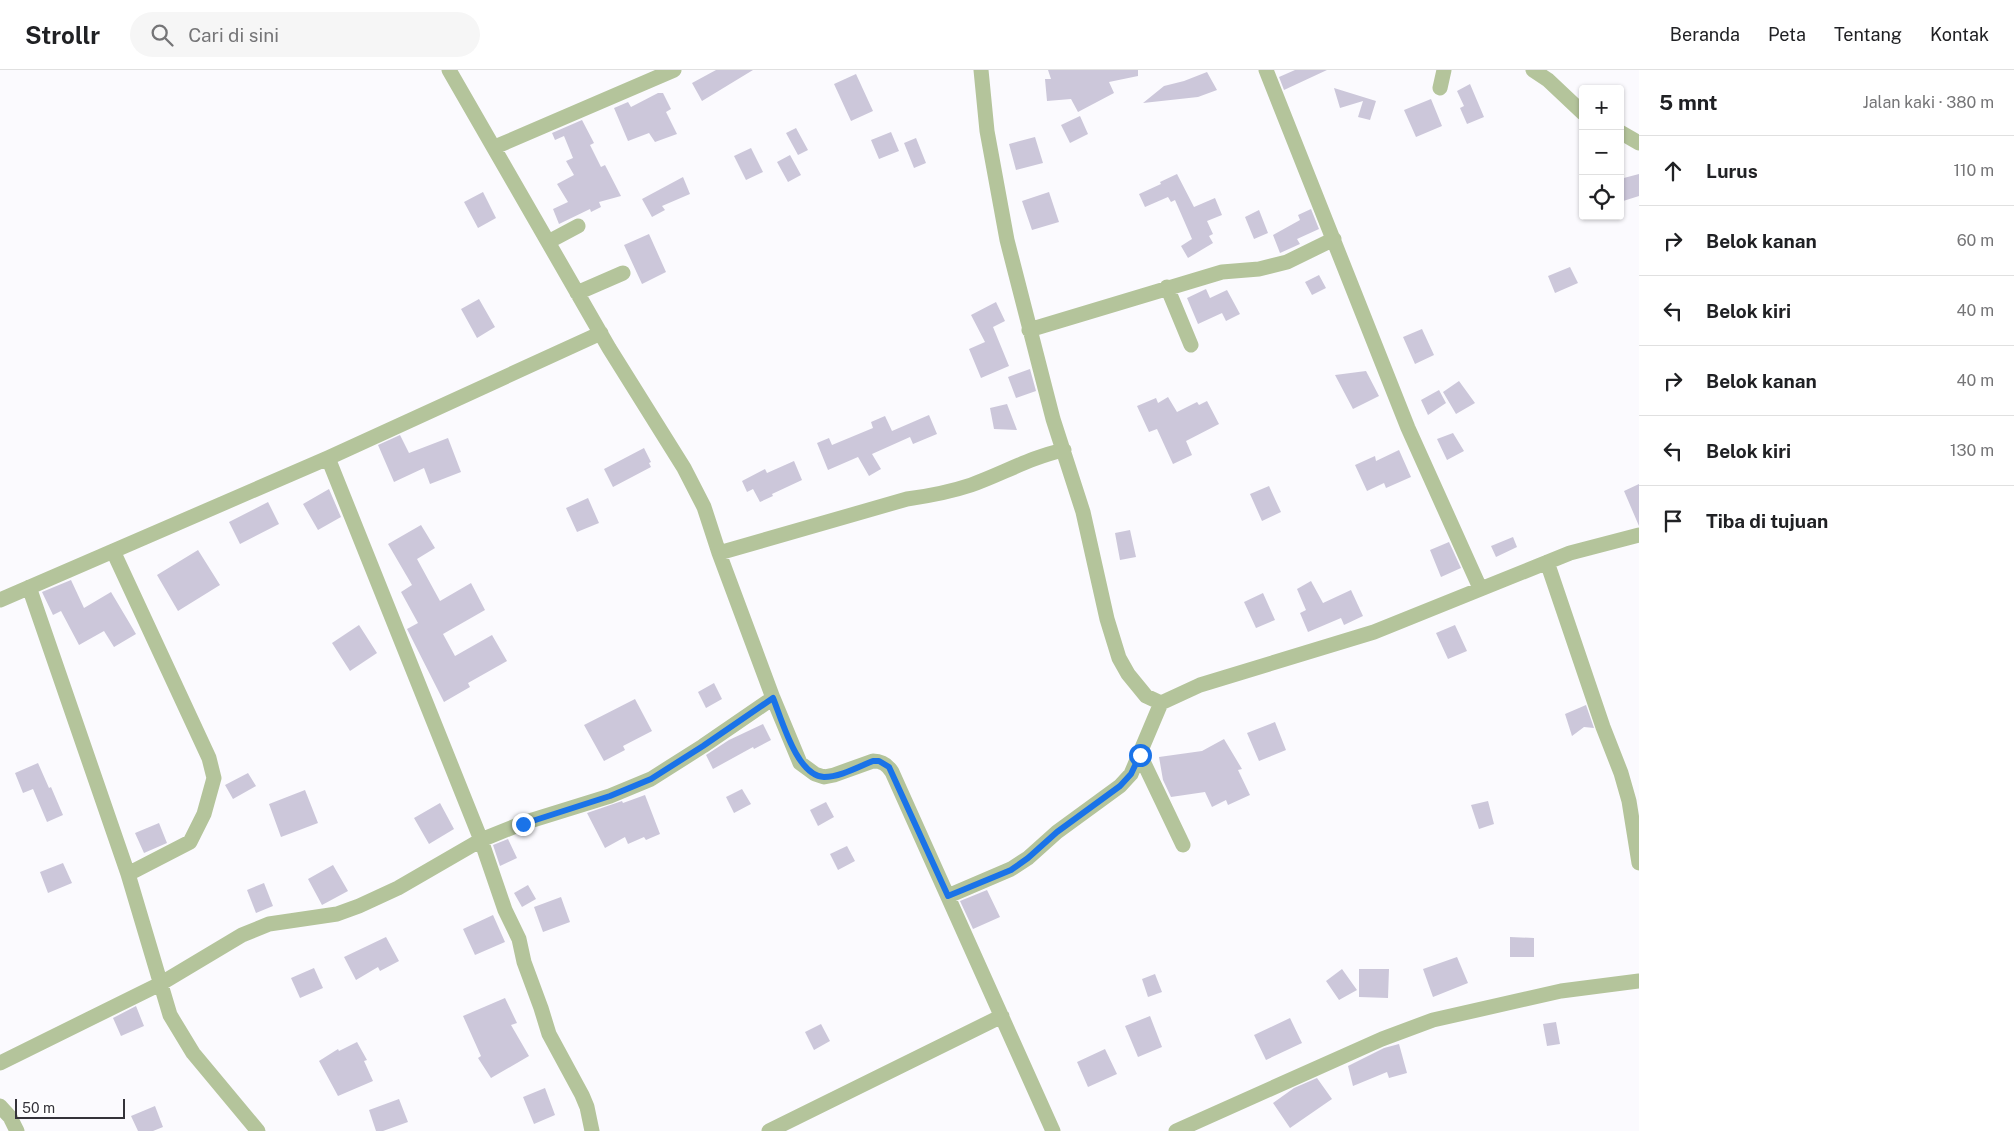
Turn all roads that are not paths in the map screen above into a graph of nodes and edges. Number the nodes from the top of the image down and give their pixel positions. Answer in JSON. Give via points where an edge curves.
{"nodes":[{"id":1,"x":449,"y":70,"type":"edge"},
{"id":2,"x":674,"y":70,"type":"edge"},
{"id":3,"x":981,"y":70,"type":"edge"},
{"id":4,"x":1266,"y":70,"type":"edge"},
{"id":5,"x":1444,"y":70,"type":"edge"},
{"id":6,"x":1533,"y":70,"type":"edge"},
{"id":7,"x":1440,"y":88,"type":"dead end"},
{"id":8,"x":1579,"y":109,"type":"edge"},
{"id":9,"x":1624,"y":134,"type":"edge"},
{"id":10,"x":1639,"y":143,"type":"edge"},
{"id":11,"x":495,"y":147,"type":"junction"},
{"id":12,"x":578,"y":226,"type":"dead end"},
{"id":13,"x":1334,"y":239,"type":"junction"},
{"id":14,"x":548,"y":242,"type":"junction"},
{"id":15,"x":623,"y":273,"type":"dead end"},
{"id":16,"x":1167,"y":287,"type":"junction"},
{"id":17,"x":577,"y":293,"type":"junction"},
{"id":18,"x":1029,"y":330,"type":"junction"},
{"id":19,"x":601,"y":333,"type":"junction"},
{"id":20,"x":1191,"y":344,"type":"dead end"},
{"id":21,"x":1064,"y":450,"type":"junction"},
{"id":22,"x":328,"y":458,"type":"junction"},
{"id":23,"x":1639,"y":535,"type":"edge"},
{"id":24,"x":113,"y":551,"type":"junction"},
{"id":25,"x":719,"y":553,"type":"junction"},
{"id":26,"x":1547,"y":562,"type":"junction"},
{"id":27,"x":29,"y":588,"type":"junction"},
{"id":28,"x":1480,"y":588,"type":"junction"},
{"id":29,"x":0,"y":600,"type":"edge"},
{"id":30,"x":773,"y":698,"type":"junction"},
{"id":31,"x":1161,"y":703,"type":"junction"},
{"id":32,"x":1140,"y":755,"type":"junction"},
{"id":33,"x":481,"y":840,"type":"junction"},
{"id":34,"x":1183,"y":845,"type":"dead end"},
{"id":35,"x":1639,"y":863,"type":"edge"},
{"id":36,"x":128,"y":874,"type":"junction"},
{"id":37,"x":948,"y":896,"type":"junction"},
{"id":38,"x":1639,"y":982,"type":"edge"},
{"id":39,"x":160,"y":984,"type":"junction"},
{"id":40,"x":1002,"y":1016,"type":"junction"},
{"id":41,"x":0,"y":1063,"type":"edge"},
{"id":42,"x":0,"y":1106,"type":"edge"},
{"id":43,"x":17,"y":1131,"type":"edge"},
{"id":44,"x":258,"y":1131,"type":"edge"},
{"id":45,"x":592,"y":1131,"type":"edge"},
{"id":46,"x":769,"y":1131,"type":"edge"},
{"id":47,"x":1054,"y":1131,"type":"edge"},
{"id":48,"x":1176,"y":1131,"type":"edge"}],
"edges":[{"from":1,"to":11,"type":"street"},
{"from":2,"to":11,"type":"street"},
{"from":3,"to":18,"type":"street","via":[[987,132]]},
{"from":4,"to":13,"type":"street"},
{"from":5,"to":7,"type":"street"},
{"from":6,"to":8,"type":"street"},
{"from":9,"to":10,"type":"street"},
{"from":11,"to":14,"type":"street"},
{"from":12,"to":14,"type":"street"},
{"from":13,"to":16,"type":"street","via":[[1287,262],[1259,269],[1222,272]]},
{"from":13,"to":28,"type":"street","via":[[1408,428]]},
{"from":14,"to":17,"type":"street"},
{"from":15,"to":17,"type":"street"},
{"from":16,"to":18,"type":"street"},
{"from":16,"to":20,"type":"street"},
{"from":17,"to":19,"type":"street"},
{"from":18,"to":21,"type":"street"},
{"from":19,"to":22,"type":"street"},
{"from":19,"to":25,"type":"street","via":[[684,468],[704,507]]},
{"from":21,"to":25,"type":"street","via":[[1048,453],[971,485],[933,496],[907,499]]},
{"from":21,"to":31,"type":"street","via":[[1083,512],[1119,658],[1138,688]]},
{"from":22,"to":24,"type":"street"},
{"from":22,"to":33,"type":"street"},
{"from":23,"to":26,"type":"street"},
{"from":24,"to":27,"type":"street"},
{"from":24,"to":36,"type":"street","via":[[209,758],[214,778],[204,814],[190,842]]},
{"from":25,"to":30,"type":"street"},
{"from":26,"to":28,"type":"street"},
{"from":26,"to":35,"type":"street","via":[[1621,773]]},
{"from":27,"to":29,"type":"street"},
{"from":27,"to":36,"type":"street"},
{"from":28,"to":31,"type":"street","via":[[1374,632],[1200,685]]},
{"from":30,"to":33,"type":"street","via":[[651,779]]},
{"from":30,"to":37,"type":"street","via":[[800,762],[814,774],[834,775],[873,761],[889,767]]},
{"from":31,"to":32,"type":"street"},
{"from":32,"to":34,"type":"street"},
{"from":32,"to":37,"type":"street","via":[[1131,774],[1120,786],[1057,832],[1028,858],[1011,870]]},
{"from":33,"to":39,"type":"street","via":[[398,888],[359,906],[337,914],[269,924],[242,935]]},
{"from":33,"to":45,"type":"street","via":[[505,910],[519,939],[549,1034],[582,1095]]},
{"from":36,"to":39,"type":"street"},
{"from":37,"to":40,"type":"street"},
{"from":38,"to":48,"type":"street","via":[[1561,991],[1433,1020],[1382,1039]]},
{"from":39,"to":41,"type":"street"},
{"from":39,"to":44,"type":"street","via":[[180,1034]]},
{"from":40,"to":46,"type":"street"},
{"from":40,"to":47,"type":"street"},
{"from":42,"to":43,"type":"street"}]}
